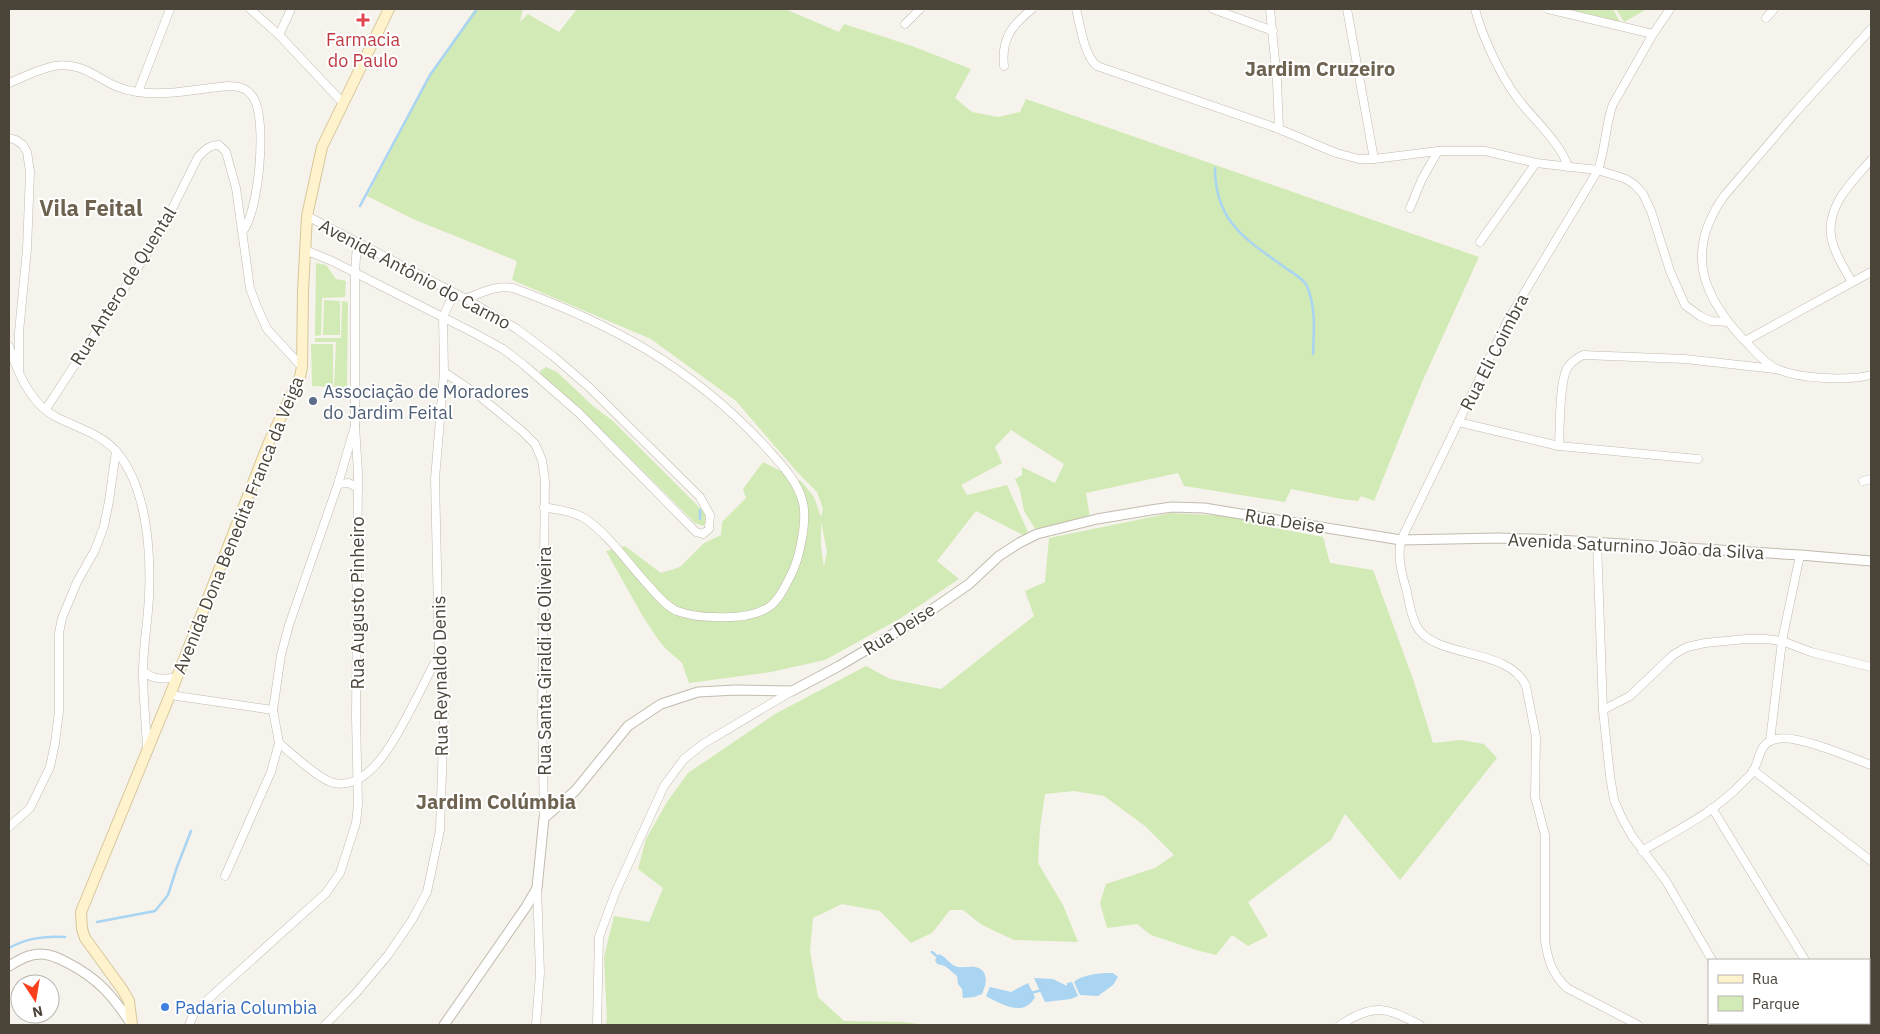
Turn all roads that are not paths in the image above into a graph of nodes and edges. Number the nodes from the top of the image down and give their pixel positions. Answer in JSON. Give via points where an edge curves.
{"nodes":[{"id":1,"x":170,"y":9,"type":"edge"},
{"id":2,"x":250,"y":9,"type":"edge"},
{"id":3,"x":291,"y":9,"type":"edge"},
{"id":4,"x":389,"y":9,"type":"edge"},
{"id":5,"x":920,"y":9,"type":"edge"},
{"id":6,"x":1032,"y":9,"type":"edge"},
{"id":7,"x":1076,"y":9,"type":"edge"},
{"id":8,"x":1213,"y":9,"type":"edge"},
{"id":9,"x":1270,"y":9,"type":"edge"},
{"id":10,"x":1347,"y":9,"type":"edge"},
{"id":11,"x":1475,"y":9,"type":"edge"},
{"id":12,"x":1548,"y":9,"type":"edge"},
{"id":13,"x":1670,"y":9,"type":"edge"},
{"id":14,"x":1774,"y":9,"type":"edge"},
{"id":15,"x":1766,"y":18,"type":"dead end"},
{"id":16,"x":905,"y":24,"type":"dead end"},
{"id":17,"x":1871,"y":29,"type":"edge"},
{"id":18,"x":1273,"y":31,"type":"junction"},
{"id":19,"x":1653,"y":34,"type":"junction"},
{"id":20,"x":279,"y":35,"type":"junction"},
{"id":21,"x":1004,"y":66,"type":"dead end"},
{"id":22,"x":9,"y":84,"type":"edge"},
{"id":23,"x":138,"y":92,"type":"junction"},
{"id":24,"x":343,"y":103,"type":"junction"},
{"id":25,"x":1279,"y":129,"type":"junction"},
{"id":26,"x":9,"y":138,"type":"edge"},
{"id":27,"x":1438,"y":151,"type":"junction"},
{"id":28,"x":1374,"y":159,"type":"junction"},
{"id":29,"x":1871,"y":160,"type":"edge"},
{"id":30,"x":1536,"y":163,"type":"junction"},
{"id":31,"x":1568,"y":167,"type":"junction"},
{"id":32,"x":1598,"y":170,"type":"junction"},
{"id":33,"x":1410,"y":208,"type":"dead end"},
{"id":34,"x":307,"y":216,"type":"junction"},
{"id":35,"x":243,"y":231,"type":"junction"},
{"id":36,"x":1480,"y":242,"type":"dead end"},
{"id":37,"x":357,"y":243,"type":"junction"},
{"id":38,"x":304,"y":250,"type":"junction"},
{"id":39,"x":1871,"y":272,"type":"edge"},
{"id":40,"x":355,"y":273,"type":"junction"},
{"id":41,"x":1852,"y":282,"type":"junction"},
{"id":42,"x":454,"y":293,"type":"junction"},
{"id":43,"x":466,"y":299,"type":"junction"},
{"id":44,"x":443,"y":318,"type":"junction"},
{"id":45,"x":1727,"y":322,"type":"junction"},
{"id":46,"x":1745,"y":341,"type":"junction"},
{"id":47,"x":9,"y":346,"type":"edge"},
{"id":48,"x":302,"y":368,"type":"junction"},
{"id":49,"x":1777,"y":369,"type":"junction"},
{"id":50,"x":19,"y":372,"type":"junction"},
{"id":51,"x":444,"y":372,"type":"junction"},
{"id":52,"x":1871,"y":375,"type":"edge"},
{"id":53,"x":46,"y":409,"type":"junction"},
{"id":54,"x":1458,"y":422,"type":"junction"},
{"id":55,"x":355,"y":426,"type":"junction"},
{"id":56,"x":1559,"y":446,"type":"junction"},
{"id":57,"x":116,"y":451,"type":"junction"},
{"id":58,"x":1698,"y":459,"type":"dead end"},
{"id":59,"x":1871,"y":479,"type":"edge"},
{"id":60,"x":1862,"y":481,"type":"dead end"},
{"id":61,"x":338,"y":484,"type":"junction"},
{"id":62,"x":358,"y":488,"type":"junction"},
{"id":63,"x":544,"y":507,"type":"junction"},
{"id":64,"x":1401,"y":540,"type":"junction"},
{"id":65,"x":1597,"y":542,"type":"junction"},
{"id":66,"x":1800,"y":555,"type":"junction"},
{"id":67,"x":1871,"y":561,"type":"edge"},
{"id":68,"x":1782,"y":641,"type":"junction"},
{"id":69,"x":439,"y":654,"type":"junction"},
{"id":70,"x":1871,"y":667,"type":"edge"},
{"id":71,"x":143,"y":671,"type":"junction"},
{"id":72,"x":176,"y":678,"type":"junction"},
{"id":73,"x":792,"y":691,"type":"junction"},
{"id":74,"x":170,"y":695,"type":"junction"},
{"id":75,"x":273,"y":710,"type":"junction"},
{"id":76,"x":1602,"y":710,"type":"junction"},
{"id":77,"x":1770,"y":741,"type":"junction"},
{"id":78,"x":279,"y":743,"type":"junction"},
{"id":79,"x":148,"y":750,"type":"junction"},
{"id":80,"x":1871,"y":765,"type":"edge"},
{"id":81,"x":1754,"y":770,"type":"junction"},
{"id":82,"x":358,"y":780,"type":"junction"},
{"id":83,"x":1712,"y":808,"type":"junction"},
{"id":84,"x":544,"y":818,"type":"junction"},
{"id":85,"x":9,"y":826,"type":"edge"},
{"id":86,"x":1642,"y":851,"type":"junction"},
{"id":87,"x":1871,"y":861,"type":"edge"},
{"id":88,"x":225,"y":876,"type":"dead end"},
{"id":89,"x":536,"y":888,"type":"junction"},
{"id":90,"x":1711,"y":959,"type":"edge"},
{"id":91,"x":1804,"y":959,"type":"edge"},
{"id":92,"x":9,"y":966,"type":"edge"},
{"id":93,"x":133,"y":1025,"type":"edge"},
{"id":94,"x":189,"y":1025,"type":"edge"},
{"id":95,"x":325,"y":1025,"type":"edge"},
{"id":96,"x":444,"y":1025,"type":"edge"},
{"id":97,"x":536,"y":1025,"type":"edge"},
{"id":98,"x":597,"y":1025,"type":"edge"},
{"id":99,"x":1340,"y":1025,"type":"edge"},
{"id":100,"x":1420,"y":1025,"type":"edge"},
{"id":101,"x":1638,"y":1025,"type":"edge"}],
"edges":[{"from":1,"to":23,"type":"street"},
{"from":2,"to":20,"type":"street"},
{"from":3,"to":20,"type":"street"},
{"from":4,"to":24,"type":"main road","name":"Avenida Dona Benedita Franca da Veiga"},
{"from":5,"to":16,"type":"street"},
{"from":6,"to":21,"type":"street","via":[[1007,36],[1003,49]]},
{"from":7,"to":25,"type":"street","via":[[1088,52],[1097,66]]},
{"from":8,"to":18,"type":"street"},
{"from":9,"to":18,"type":"street"},
{"from":10,"to":28,"type":"street"},
{"from":11,"to":31,"type":"street","via":[[1505,79]]},
{"from":12,"to":19,"type":"street"},
{"from":13,"to":19,"type":"street","name":"Rua Eli Coimbra"},
{"from":14,"to":15,"type":"street"},
{"from":17,"to":45,"type":"street","via":[[1715,210],[1701,252],[1708,286]]},
{"from":18,"to":25,"type":"street"},
{"from":19,"to":32,"type":"street","name":"Rua Eli Coimbra","via":[[1612,104]]},
{"from":20,"to":24,"type":"street"},
{"from":22,"to":23,"type":"street","via":[[41,70],[68,64],[114,86]]},
{"from":23,"to":35,"type":"street","via":[[167,94],[237,86],[253,97],[259,116],[260,148],[253,208]]},
{"from":24,"to":34,"type":"main road","name":"Avenida Dona Benedita Franca da Veiga","via":[[322,147]]},
{"from":25,"to":28,"type":"street","via":[[1336,153]]},
{"from":26,"to":50,"type":"street","via":[[23,145],[30,172]]},
{"from":27,"to":28,"type":"street"},
{"from":27,"to":30,"type":"street","via":[[1485,151]]},
{"from":27,"to":33,"type":"street"},
{"from":29,"to":41,"type":"street","via":[[1845,190],[1831,222],[1831,237]]},
{"from":30,"to":31,"type":"street"},
{"from":30,"to":36,"type":"street"},
{"from":31,"to":32,"type":"street"},
{"from":32,"to":45,"type":"street","via":[[1626,179],[1643,194],[1686,306],[1711,321]]},
{"from":32,"to":54,"type":"street","name":"Rua Eli Coimbra","via":[[1508,320]]},
{"from":34,"to":37,"type":"street","name":"Avenida Antônio do Carmo"},
{"from":34,"to":38,"type":"main road","name":"Avenida Dona Benedita Franca da Veiga"},
{"from":35,"to":48,"type":"street","via":[[250,288],[261,318],[276,341]]},
{"from":35,"to":53,"type":"street","name":"Rua Antero de Quental","via":[[230,162],[226,152],[219,145],[214,145],[198,157],[159,235]]},
{"from":37,"to":40,"type":"street"},
{"from":37,"to":42,"type":"street","name":"Avenida Antônio do Carmo"},
{"from":38,"to":40,"type":"street","name":"Avenida Antônio do Carmo"},
{"from":38,"to":48,"type":"main road","name":"Avenida Dona Benedita Franca da Veiga"},
{"from":39,"to":41,"type":"street"},
{"from":40,"to":44,"type":"street","name":"Avenida Antônio do Carmo"},
{"from":40,"to":55,"type":"street"},
{"from":41,"to":46,"type":"street"},
{"from":42,"to":43,"type":"street","name":"Avenida Antônio do Carmo"},
{"from":42,"to":44,"type":"street","name":"Rua Reynaldo Denis"},
{"from":43,"to":44,"type":"street","name":"Avenida Antônio do Carmo","via":[[517,329],[589,387],[700,497],[710,515],[709,529],[703,534],[688,525],[579,412],[524,365],[503,349]]},
{"from":43,"to":63,"type":"street","via":[[494,288],[513,288],[598,323],[648,349],[710,393],[746,426],[795,482],[803,503],[799,557],[779,596],[769,607],[753,614],[693,615],[676,610],[662,600],[592,523],[576,515]]},
{"from":44,"to":51,"type":"street","name":"Rua Reynaldo Denis"},
{"from":45,"to":46,"type":"street"},
{"from":46,"to":49,"type":"street"},
{"from":47,"to":50,"type":"street"},
{"from":48,"to":72,"type":"main road","name":"Avenida Dona Benedita Franca da Veiga","via":[[298,384],[269,442]]},
{"from":49,"to":52,"type":"street","via":[[1833,378],[1856,379]]},
{"from":49,"to":56,"type":"street","via":[[1684,359],[1583,355],[1566,368]]},
{"from":50,"to":53,"type":"street","via":[[35,400]]},
{"from":51,"to":63,"type":"street","name":"Rua Santa Giraldi de Oliveira","via":[[485,401],[535,444],[542,460]]},
{"from":51,"to":69,"type":"street","name":"Rua Reynaldo Denis","via":[[435,479]]},
{"from":53,"to":57,"type":"street","via":[[108,443]]},
{"from":54,"to":56,"type":"street"},
{"from":54,"to":64,"type":"street","name":"Rua Eli Coimbra"},
{"from":55,"to":61,"type":"street"},
{"from":55,"to":62,"type":"street","name":"Rua Augusto Pinheiro"},
{"from":56,"to":58,"type":"street"},
{"from":57,"to":71,"type":"street","via":[[132,478],[146,521],[149,594]]},
{"from":57,"to":85,"type":"street","via":[[104,526],[62,618],[59,633],[59,712],[50,766],[30,808]]},
{"from":59,"to":60,"type":"street"},
{"from":61,"to":62,"type":"street","via":[[349,483]]},
{"from":61,"to":75,"type":"street","via":[[289,625]]},
{"from":62,"to":82,"type":"street","name":"Rua Augusto Pinheiro"},
{"from":63,"to":84,"type":"street","name":"Rua Santa Giraldi de Oliveira"},
{"from":64,"to":65,"type":"street","name":"Avenida Saturnino João da Silva"},
{"from":64,"to":73,"type":"street","name":"Rua Deise","via":[[1204,508],[1172,507],[1061,528],[1019,543],[920,618]]},
{"from":64,"to":101,"type":"street","via":[[1400,565],[1416,626],[1436,643],[1510,668],[1526,686],[1536,737],[1535,797],[1545,835],[1545,941],[1551,970],[1567,988]]},
{"from":65,"to":66,"type":"street","name":"Avenida Saturnino João da Silva"},
{"from":65,"to":76,"type":"street"},
{"from":66,"to":67,"type":"street","name":"Avenida Saturnino João da Silva"},
{"from":66,"to":68,"type":"street"},
{"from":68,"to":70,"type":"street"},
{"from":68,"to":76,"type":"street","via":[[1746,639],[1687,647],[1673,655],[1630,696]]},
{"from":68,"to":77,"type":"street"},
{"from":69,"to":82,"type":"street","via":[[393,743],[381,760]]},
{"from":69,"to":95,"type":"street","name":"Rua Reynaldo Denis","via":[[444,713],[440,830],[427,892],[388,955]]},
{"from":71,"to":72,"type":"street","via":[[150,677]]},
{"from":71,"to":79,"type":"street"},
{"from":72,"to":74,"type":"main road","name":"Avenida Dona Benedita Franca da Veiga"},
{"from":73,"to":84,"type":"street","via":[[698,692],[661,704],[628,726],[575,791]]},
{"from":73,"to":98,"type":"street","name":"Rua Deise","via":[[703,744],[684,759],[664,786],[599,937]]},
{"from":74,"to":75,"type":"street"},
{"from":74,"to":79,"type":"main road","name":"Avenida Dona Benedita Franca da Veiga"},
{"from":75,"to":78,"type":"street"},
{"from":76,"to":86,"type":"street","via":[[1614,800]]},
{"from":77,"to":80,"type":"street","via":[[1778,738],[1798,740]]},
{"from":77,"to":81,"type":"street","via":[[1760,751]]},
{"from":78,"to":82,"type":"street","via":[[324,780],[336,784]]},
{"from":78,"to":88,"type":"street","via":[[271,772]]},
{"from":79,"to":93,"type":"main road","name":"Avenida Dona Benedita Franca da Veiga","via":[[81,912],[85,938],[129,1001]]},
{"from":81,"to":83,"type":"street"},
{"from":81,"to":87,"type":"street"},
{"from":82,"to":94,"type":"street","name":"Rua Augusto Pinheiro","via":[[356,823],[340,873],[326,893],[195,1011]]},
{"from":83,"to":86,"type":"street"},
{"from":83,"to":91,"type":"street"},
{"from":84,"to":89,"type":"street","name":"Rua Santa Giraldi de Oliveira"},
{"from":86,"to":90,"type":"street","via":[[1666,881]]},
{"from":89,"to":96,"type":"street"},
{"from":89,"to":97,"type":"street","name":"Rua Santa Giraldi de Oliveira","via":[[540,973]]},
{"from":92,"to":93,"type":"street","via":[[24,957],[51,955],[80,969],[104,987]]},
{"from":99,"to":100,"type":"street","via":[[1366,1012],[1378,1010],[1390,1011]]}]}
